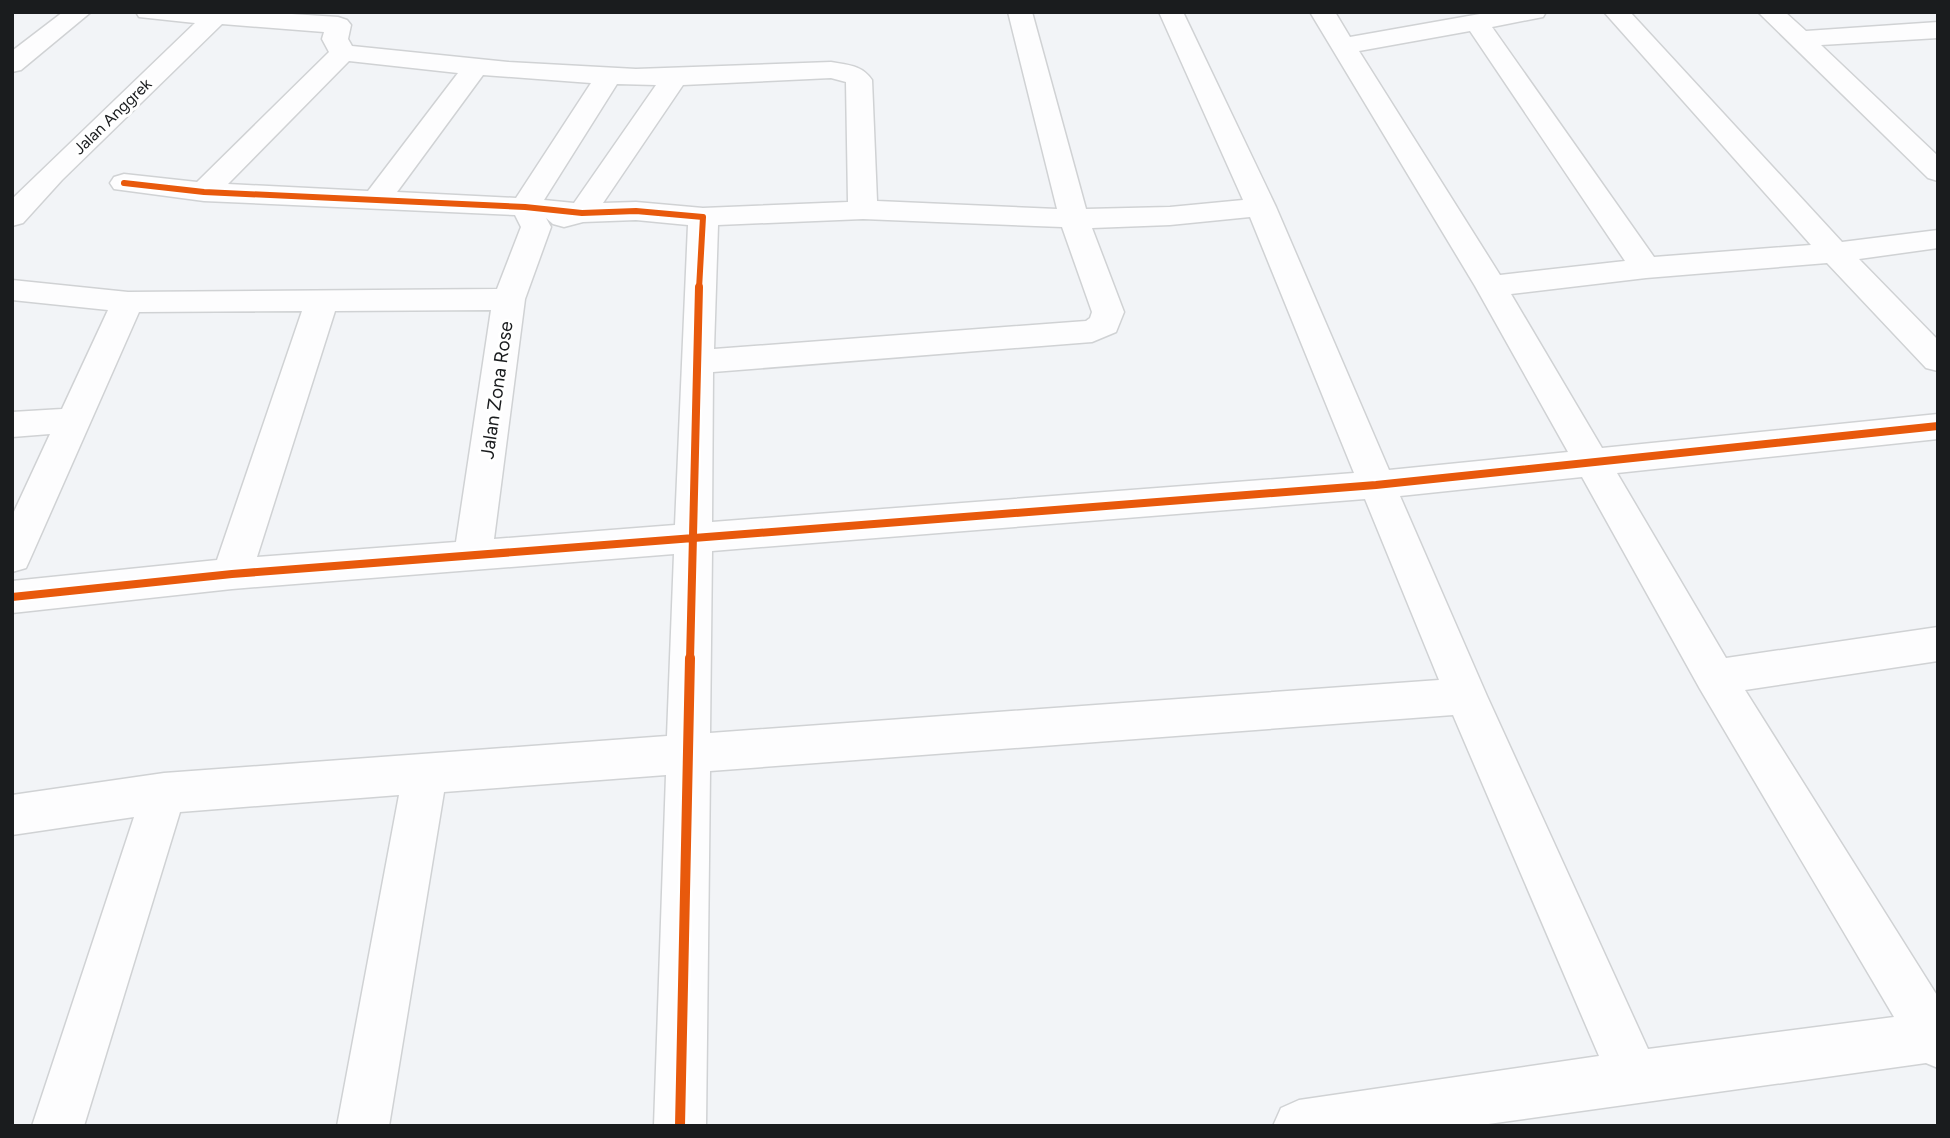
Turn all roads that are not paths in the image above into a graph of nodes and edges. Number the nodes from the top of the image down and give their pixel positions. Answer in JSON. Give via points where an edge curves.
{"nodes":[{"id":1,"x":79,"y":12,"type":"edge"},
{"id":2,"x":148,"y":12,"type":"edge"},
{"id":3,"x":1020,"y":12,"type":"edge"},
{"id":4,"x":1171,"y":12,"type":"edge"},
{"id":5,"x":1322,"y":12,"type":"edge"},
{"id":6,"x":1534,"y":12,"type":"edge"},
{"id":7,"x":1616,"y":12,"type":"edge"},
{"id":8,"x":1770,"y":12,"type":"edge"},
{"id":9,"x":214,"y":18,"type":"junction"},
{"id":10,"x":1476,"y":22,"type":"junction"},
{"id":11,"x":1938,"y":30,"type":"edge"},
{"id":12,"x":1800,"y":39,"type":"junction"},
{"id":13,"x":1343,"y":46,"type":"junction"},
{"id":14,"x":342,"y":53,"type":"junction"},
{"id":15,"x":12,"y":64,"type":"edge"},
{"id":16,"x":475,"y":67,"type":"junction"},
{"id":17,"x":609,"y":76,"type":"junction"},
{"id":18,"x":675,"y":77,"type":"junction"},
{"id":19,"x":1938,"y":138,"type":"edge"},
{"id":20,"x":1905,"y":142,"type":"junction"},
{"id":21,"x":1938,"y":172,"type":"edge"},
{"id":22,"x":124,"y":183,"type":"dead end"},
{"id":23,"x":204,"y":192,"type":"junction"},
{"id":24,"x":376,"y":200,"type":"junction"},
{"id":25,"x":1261,"y":207,"type":"junction"},
{"id":26,"x":863,"y":209,"type":"junction"},
{"id":27,"x":582,"y":213,"type":"junction"},
{"id":28,"x":12,"y":217,"type":"edge"},
{"id":29,"x":530,"y":217,"type":"junction"},
{"id":30,"x":703,"y":217,"type":"junction"},
{"id":31,"x":1074,"y":219,"type":"junction"},
{"id":32,"x":1938,"y":239,"type":"edge"},
{"id":33,"x":1835,"y":253,"type":"junction"},
{"id":34,"x":1646,"y":268,"type":"junction"},
{"id":35,"x":1491,"y":286,"type":"junction"},
{"id":36,"x":12,"y":290,"type":"edge"},
{"id":37,"x":509,"y":299,"type":"junction"},
{"id":38,"x":322,"y":300,"type":"junction"},
{"id":39,"x":128,"y":302,"type":"junction"},
{"id":40,"x":1938,"y":360,"type":"edge"},
{"id":41,"x":697,"y":362,"type":"junction"},
{"id":42,"x":75,"y":419,"type":"junction"},
{"id":43,"x":12,"y":425,"type":"edge"},
{"id":44,"x":1938,"y":426,"type":"edge"},
{"id":45,"x":1593,"y":462,"type":"junction"},
{"id":46,"x":1376,"y":485,"type":"junction"},
{"id":47,"x":694,"y":539,"type":"junction"},
{"id":48,"x":12,"y":557,"type":"edge"},
{"id":49,"x":473,"y":557,"type":"junction"},
{"id":50,"x":232,"y":574,"type":"junction"},
{"id":51,"x":12,"y":597,"type":"edge"},
{"id":52,"x":1938,"y":644,"type":"edge"},
{"id":53,"x":1715,"y":677,"type":"junction"},
{"id":54,"x":1466,"y":696,"type":"junction"},
{"id":55,"x":690,"y":753,"type":"junction"},
{"id":56,"x":425,"y":775,"type":"junction"},
{"id":57,"x":164,"y":793,"type":"junction"},
{"id":58,"x":12,"y":815,"type":"edge"},
{"id":59,"x":1936,"y":1040,"type":"edge"},
{"id":60,"x":1634,"y":1076,"type":"junction"},
{"id":61,"x":58,"y":1126,"type":"edge"},
{"id":62,"x":363,"y":1126,"type":"edge"},
{"id":63,"x":680,"y":1126,"type":"edge"},
{"id":64,"x":1299,"y":1126,"type":"edge"}],
"edges":[{"from":1,"to":15,"type":"street"},
{"from":2,"to":9,"type":"street"},
{"from":3,"to":31,"type":"street"},
{"from":4,"to":25,"type":"street"},
{"from":5,"to":13,"type":"street"},
{"from":6,"to":10,"type":"street"},
{"from":7,"to":33,"type":"street"},
{"from":8,"to":12,"type":"street"},
{"from":9,"to":14,"type":"street","via":[[347,21],[335,39]]},
{"from":9,"to":28,"type":"street","name":"Jalan Anggrek"},
{"from":10,"to":13,"type":"street"},
{"from":10,"to":34,"type":"street"},
{"from":11,"to":12,"type":"street"},
{"from":12,"to":20,"type":"street"},
{"from":13,"to":35,"type":"street"},
{"from":14,"to":16,"type":"street"},
{"from":14,"to":23,"type":"street"},
{"from":16,"to":17,"type":"street"},
{"from":16,"to":24,"type":"street"},
{"from":17,"to":18,"type":"street"},
{"from":17,"to":29,"type":"street","name":"Jalan Zona Rose"},
{"from":18,"to":26,"type":"street","via":[[852,73],[859,80]]},
{"from":18,"to":27,"type":"street"},
{"from":19,"to":20,"type":"street"},
{"from":20,"to":21,"type":"street"},
{"from":22,"to":23,"type":"street"},
{"from":23,"to":24,"type":"street"},
{"from":24,"to":29,"type":"street"},
{"from":25,"to":31,"type":"street"},
{"from":25,"to":46,"type":"street"},
{"from":26,"to":30,"type":"street"},
{"from":26,"to":31,"type":"street"},
{"from":27,"to":29,"type":"street"},
{"from":27,"to":30,"type":"street","via":[[636,211]]},
{"from":29,"to":37,"type":"street","name":"Jalan Zona Rose"},
{"from":30,"to":41,"type":"street"},
{"from":31,"to":41,"type":"street","via":[[1108,312],[1105,324],[1092,331]]},
{"from":32,"to":33,"type":"street"},
{"from":33,"to":34,"type":"street"},
{"from":33,"to":40,"type":"street"},
{"from":34,"to":35,"type":"street"},
{"from":35,"to":45,"type":"street"},
{"from":36,"to":39,"type":"street"},
{"from":37,"to":38,"type":"street"},
{"from":37,"to":49,"type":"street","name":"Jalan Zona Rose"},
{"from":38,"to":39,"type":"street"},
{"from":38,"to":50,"type":"street"},
{"from":39,"to":42,"type":"street"},
{"from":41,"to":47,"type":"street"},
{"from":42,"to":43,"type":"street"},
{"from":42,"to":48,"type":"street"},
{"from":44,"to":45,"type":"street"},
{"from":45,"to":46,"type":"street"},
{"from":45,"to":53,"type":"street"},
{"from":46,"to":47,"type":"street"},
{"from":46,"to":54,"type":"street"},
{"from":47,"to":49,"type":"street"},
{"from":47,"to":55,"type":"street"},
{"from":49,"to":50,"type":"street"},
{"from":50,"to":51,"type":"street"},
{"from":52,"to":53,"type":"street"},
{"from":53,"to":59,"type":"street"},
{"from":54,"to":55,"type":"street"},
{"from":54,"to":60,"type":"street"},
{"from":55,"to":56,"type":"street"},
{"from":55,"to":63,"type":"street"},
{"from":56,"to":57,"type":"street"},
{"from":56,"to":62,"type":"street"},
{"from":57,"to":58,"type":"street"},
{"from":57,"to":61,"type":"street"},
{"from":59,"to":60,"type":"street"},
{"from":60,"to":64,"type":"street"}]}
